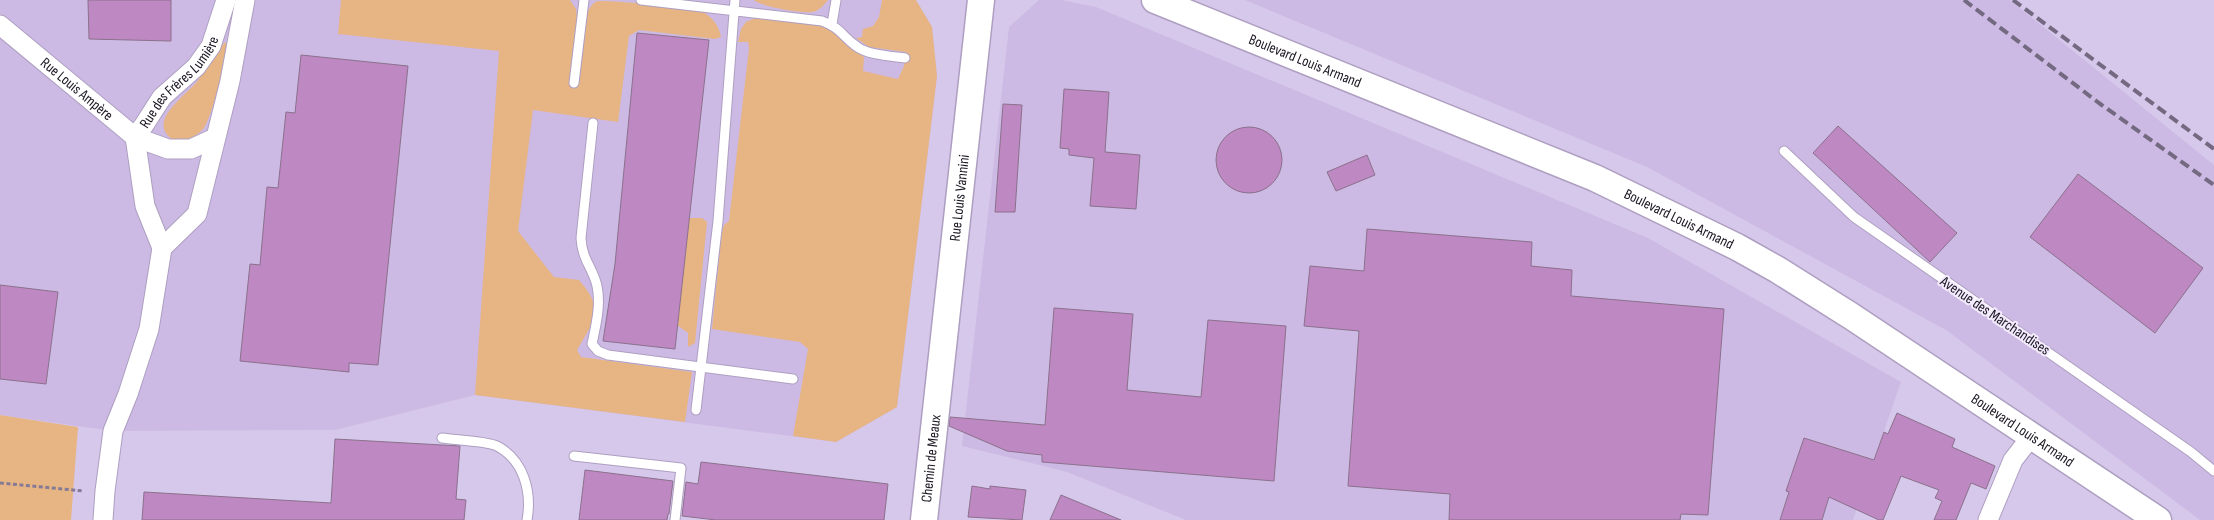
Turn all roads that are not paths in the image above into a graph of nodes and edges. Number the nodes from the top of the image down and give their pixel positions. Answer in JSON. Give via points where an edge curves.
{"nodes":[{"id":1,"x":226,"y":0,"type":"edge"},
{"id":2,"x":246,"y":0,"type":"edge"},
{"id":3,"x":584,"y":0,"type":"edge"},
{"id":4,"x":641,"y":0,"type":"edge"},
{"id":5,"x":735,"y":0,"type":"edge"},
{"id":6,"x":836,"y":0,"type":"edge"},
{"id":7,"x":981,"y":0,"type":"edge"},
{"id":8,"x":1155,"y":0,"type":"edge"},
{"id":9,"x":734,"y":11,"type":"junction"},
{"id":10,"x":832,"y":24,"type":"junction"},
{"id":11,"x":0,"y":25,"type":"edge"},
{"id":12,"x":905,"y":58,"type":"dead end"},
{"id":13,"x":574,"y":83,"type":"dead end"},
{"id":14,"x":593,"y":123,"type":"dead end"},
{"id":15,"x":135,"y":137,"type":"junction"},
{"id":16,"x":215,"y":138,"type":"junction"},
{"id":17,"x":1784,"y":151,"type":"dead end"},
{"id":18,"x":162,"y":248,"type":"junction"},
{"id":19,"x":700,"y":368,"type":"junction"},
{"id":20,"x":793,"y":379,"type":"dead end"},
{"id":21,"x":938,"y":395,"type":"joint"},
{"id":22,"x":696,"y":410,"type":"dead end"},
{"id":23,"x":2031,"y":437,"type":"junction"},
{"id":24,"x":442,"y":438,"type":"dead end"},
{"id":25,"x":574,"y":456,"type":"dead end"},
{"id":26,"x":2214,"y":471,"type":"edge"},
{"id":27,"x":103,"y":520,"type":"edge"},
{"id":28,"x":527,"y":520,"type":"edge"},
{"id":29,"x":675,"y":520,"type":"edge"},
{"id":30,"x":924,"y":520,"type":"edge"},
{"id":31,"x":1988,"y":520,"type":"edge"},
{"id":32,"x":2158,"y":520,"type":"edge"}],
"edges":[{"from":1,"to":15,"type":"street","name":"Rue des Frères Lumière","via":[[211,46],[196,67],[162,97]]},
{"from":2,"to":16,"type":"street","name":"Rue des Frères Lumière"},
{"from":3,"to":13,"type":"lane"},
{"from":4,"to":9,"type":"lane"},
{"from":5,"to":9,"type":"lane"},
{"from":6,"to":10,"type":"lane"},
{"from":7,"to":21,"type":"main road","name":"Rue Louis Vannini"},
{"from":8,"to":23,"type":"main road","name":"Boulevard Louis Armand","via":[[1595,178],[1729,243],[1851,316]]},
{"from":9,"to":10,"type":"lane"},
{"from":9,"to":19,"type":"lane","via":[[718,220]]},
{"from":10,"to":12,"type":"lane","via":[[863,50]]},
{"from":11,"to":15,"type":"street","name":"Rue Louis Ampère"},
{"from":14,"to":19,"type":"lane","via":[[581,238],[582,252],[597,285],[598,311],[592,344],[608,355]]},
{"from":15,"to":16,"type":"street","name":"Rue Louis Ampère","via":[[168,149],[191,149]]},
{"from":15,"to":18,"type":"street","name":"Rue des Frères Lumière","via":[[145,206]]},
{"from":16,"to":18,"type":"street","name":"Rue des Frères Lumière","via":[[197,214]]},
{"from":17,"to":26,"type":"lane","name":"Avenue des Marchandises","via":[[1854,217],[2183,446]]},
{"from":18,"to":27,"type":"street","via":[[149,329],[113,431]]},
{"from":19,"to":20,"type":"lane"},
{"from":19,"to":22,"type":"lane"},
{"from":21,"to":30,"type":"main road","name":"Chemin de Meaux"},
{"from":23,"to":31,"type":"street","via":[[2014,460]]},
{"from":23,"to":32,"type":"main road","name":"Boulevard Louis Armand"},
{"from":24,"to":28,"type":"lane","via":[[495,445],[510,455],[526,479]]},
{"from":25,"to":29,"type":"lane","via":[[681,468]]}]}
